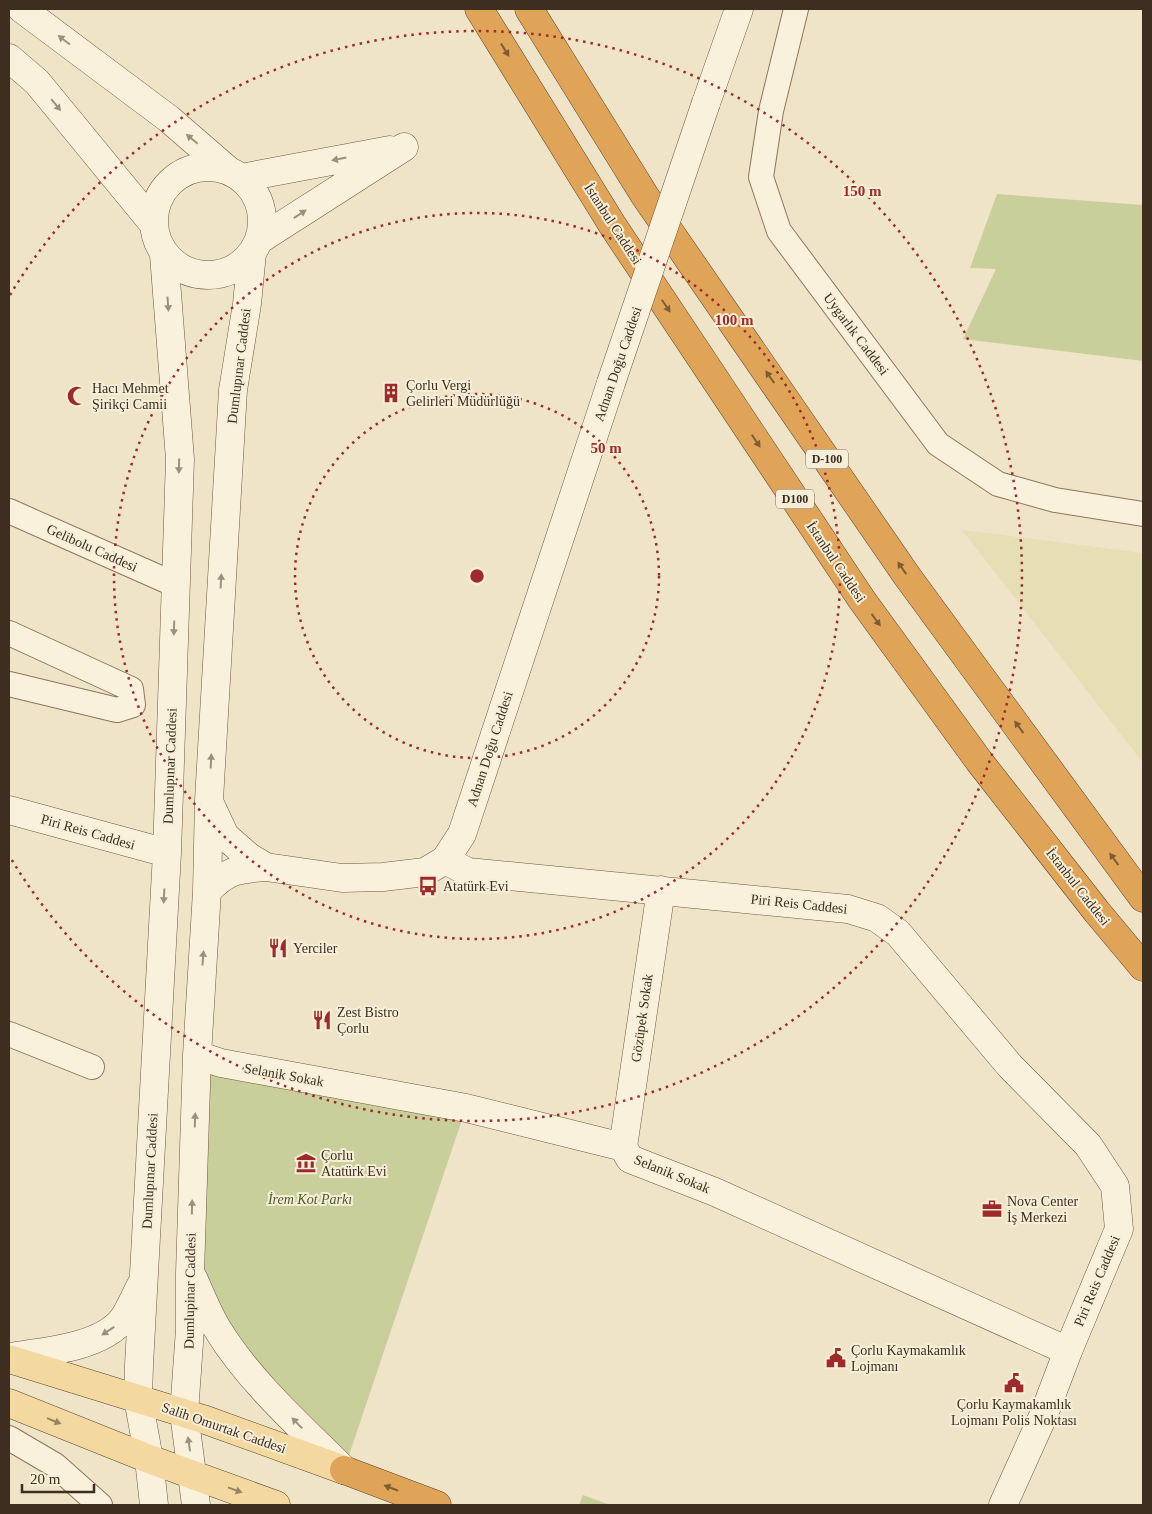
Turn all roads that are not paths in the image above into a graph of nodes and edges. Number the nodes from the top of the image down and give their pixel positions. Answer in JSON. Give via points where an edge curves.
{"nodes":[{"id":1,"x":22,"y":9,"type":"edge"},
{"id":2,"x":479,"y":9,"type":"edge"},
{"id":3,"x":529,"y":9,"type":"edge"},
{"id":4,"x":739,"y":9,"type":"edge"},
{"id":5,"x":796,"y":9,"type":"edge"},
{"id":6,"x":9,"y":58,"type":"edge"},
{"id":7,"x":235,"y":174,"type":"junction"},
{"id":8,"x":152,"y":222,"type":"junction"},
{"id":9,"x":256,"y":246,"type":"junction"},
{"id":10,"x":164,"y":255,"type":"junction"},
{"id":11,"x":9,"y":511,"type":"edge"},
{"id":12,"x":1143,"y":514,"type":"edge"},
{"id":13,"x":176,"y":585,"type":"junction"},
{"id":14,"x":9,"y":633,"type":"edge"},
{"id":15,"x":9,"y":684,"type":"edge"},
{"id":16,"x":209,"y":800,"type":"junction"},
{"id":17,"x":9,"y":810,"type":"edge"},
{"id":18,"x":167,"y":853,"type":"junction"},
{"id":19,"x":445,"y":860,"type":"junction"},
{"id":20,"x":266,"y":867,"type":"junction"},
{"id":21,"x":660,"y":890,"type":"junction"},
{"id":22,"x":207,"y":891,"type":"junction"},
{"id":23,"x":1143,"y":898,"type":"edge"},
{"id":24,"x":1143,"y":967,"type":"edge"},
{"id":25,"x":9,"y":1034,"type":"edge"},
{"id":26,"x":197,"y":1055,"type":"junction"},
{"id":27,"x":92,"y":1067,"type":"dead end"},
{"id":28,"x":623,"y":1147,"type":"junction"},
{"id":29,"x":192,"y":1169,"type":"joint"},
{"id":30,"x":190,"y":1273,"type":"junction"},
{"id":31,"x":145,"y":1278,"type":"junction"},
{"id":32,"x":1068,"y":1350,"type":"junction"},
{"id":33,"x":9,"y":1358,"type":"edge"},
{"id":34,"x":138,"y":1398,"type":"junction"},
{"id":35,"x":9,"y":1403,"type":"edge"},
{"id":36,"x":184,"y":1413,"type":"junction"},
{"id":37,"x":9,"y":1438,"type":"edge"},
{"id":38,"x":149,"y":1459,"type":"junction"},
{"id":39,"x":344,"y":1470,"type":"junction"},
{"id":40,"x":194,"y":1475,"type":"junction"},
{"id":41,"x":100,"y":1505,"type":"edge"},
{"id":42,"x":154,"y":1505,"type":"edge"},
{"id":43,"x":196,"y":1505,"type":"edge"},
{"id":44,"x":276,"y":1505,"type":"edge"},
{"id":45,"x":437,"y":1505,"type":"edge"},
{"id":46,"x":1004,"y":1505,"type":"edge"}],
"edges":[{"from":7,"to":1,"type":"main road","one_way":true,"via":[[169,119]]},
{"from":2,"to":24,"type":"highway","name":"İstanbul Caddesi","number":"D100","one_way":true,"via":[[613,226],[862,600],[979,761]]},
{"from":23,"to":3,"type":"highway","number":"D-100","one_way":true,"via":[[907,576],[645,196]]},
{"from":4,"to":19,"type":"main road","name":"Adnan Doğu Caddesi","bridge":true,"via":[[462,834]]},
{"from":5,"to":12,"type":"street","name":"Uygarlık Caddesi","via":[[771,111],[761,177],[779,231],[938,444],[998,484],[1056,500]]},
{"from":6,"to":8,"type":"main road","one_way":true,"via":[[37,82]]},
{"from":7,"to":8,"type":"main road","via":[[212,166],[194,168],[177,175],[155,204]]},
{"from":7,"to":9,"type":"main road","via":[[251,188],[262,213],[262,227]]},
{"from":9,"to":7,"type":"main road","one_way":true,"via":[[404,147]]},
{"from":8,"to":10,"type":"main road"},
{"from":9,"to":10,"type":"main road","via":[[240,265],[209,275],[192,273]]},
{"from":16,"to":9,"type":"main road","name":"Dumlupınar Caddesi","one_way":true,"via":[[233,390]]},
{"from":10,"to":13,"type":"main road","name":"Dumlupınar Caddesi","one_way":true,"via":[[180,459]]},
{"from":11,"to":13,"type":"street","name":"Gelibolu Caddesi"},
{"from":13,"to":18,"type":"main road","name":"Dumlupınar Caddesi","one_way":true},
{"from":14,"to":15,"type":"street","via":[[131,689],[133,705],[117,710]]},
{"from":16,"to":20,"type":"main road","via":[[225,836]]},
{"from":16,"to":22,"type":"main road","name":"Dumlupınar Caddesi"},
{"from":17,"to":18,"type":"main road","name":"Piri Reis Caddesi"},
{"from":18,"to":31,"type":"main road","name":"Dumlupınar Caddesi","one_way":true},
{"from":19,"to":20,"type":"main road","via":[[425,872],[383,877],[342,878]]},
{"from":19,"to":21,"type":"main road","name":"Piri Reis Caddesi","via":[[468,872]]},
{"from":20,"to":22,"type":"main road","via":[[227,874]]},
{"from":21,"to":28,"type":"main road","name":"Gözüpek Sokak"},
{"from":21,"to":32,"type":"main road","name":"Piri Reis Caddesi","via":[[848,909],[877,918],[898,933],[1010,1066],[1088,1145],[1115,1186],[1119,1229]]},
{"from":26,"to":22,"type":"main road","name":"Dumlupınar Caddesi","one_way":true},
{"from":25,"to":27,"type":"street"},
{"from":26,"to":28,"type":"main road","name":"Selanik Sokak","via":[[221,1063],[466,1108]]},
{"from":29,"to":26,"type":"main road","name":"Dumlupınar Caddesi","one_way":true},
{"from":28,"to":32,"type":"main road","name":"Selanik Sokak","via":[[630,1159],[714,1192]]},
{"from":30,"to":29,"type":"main road","name":"Dumlupinar Caddesi","one_way":true},
{"from":30,"to":36,"type":"main road","name":"Dumlupinar Caddesi"},
{"from":39,"to":30,"type":"main road","one_way":true,"via":[[256,1380],[237,1356],[218,1329]]},
{"from":31,"to":33,"type":"main road","one_way":true,"via":[[122,1320],[110,1332],[73,1347]]},
{"from":31,"to":34,"type":"main road"},
{"from":32,"to":46,"type":"main road","name":"Piri Reis Caddesi"},
{"from":33,"to":34,"type":"main road","name":"Salih Omurtak Caddesi"},
{"from":34,"to":36,"type":"main road","name":"Salih Omurtak Caddesi"},
{"from":34,"to":38,"type":"main road"},
{"from":35,"to":38,"type":"main road","one_way":true},
{"from":36,"to":39,"type":"main road","name":"Salih Omurtak Caddesi"},
{"from":40,"to":36,"type":"main road","name":"Dumlupinar Caddesi","one_way":true},
{"from":37,"to":41,"type":"street","via":[[55,1465]]},
{"from":38,"to":40,"type":"main road"},
{"from":38,"to":42,"type":"main road"},
{"from":45,"to":39,"type":"highway","name":"Salih Omurtak Caddesi","one_way":true},
{"from":40,"to":43,"type":"main road","name":"Dumlupinar Caddesi"},
{"from":40,"to":44,"type":"main road","one_way":true}]}
